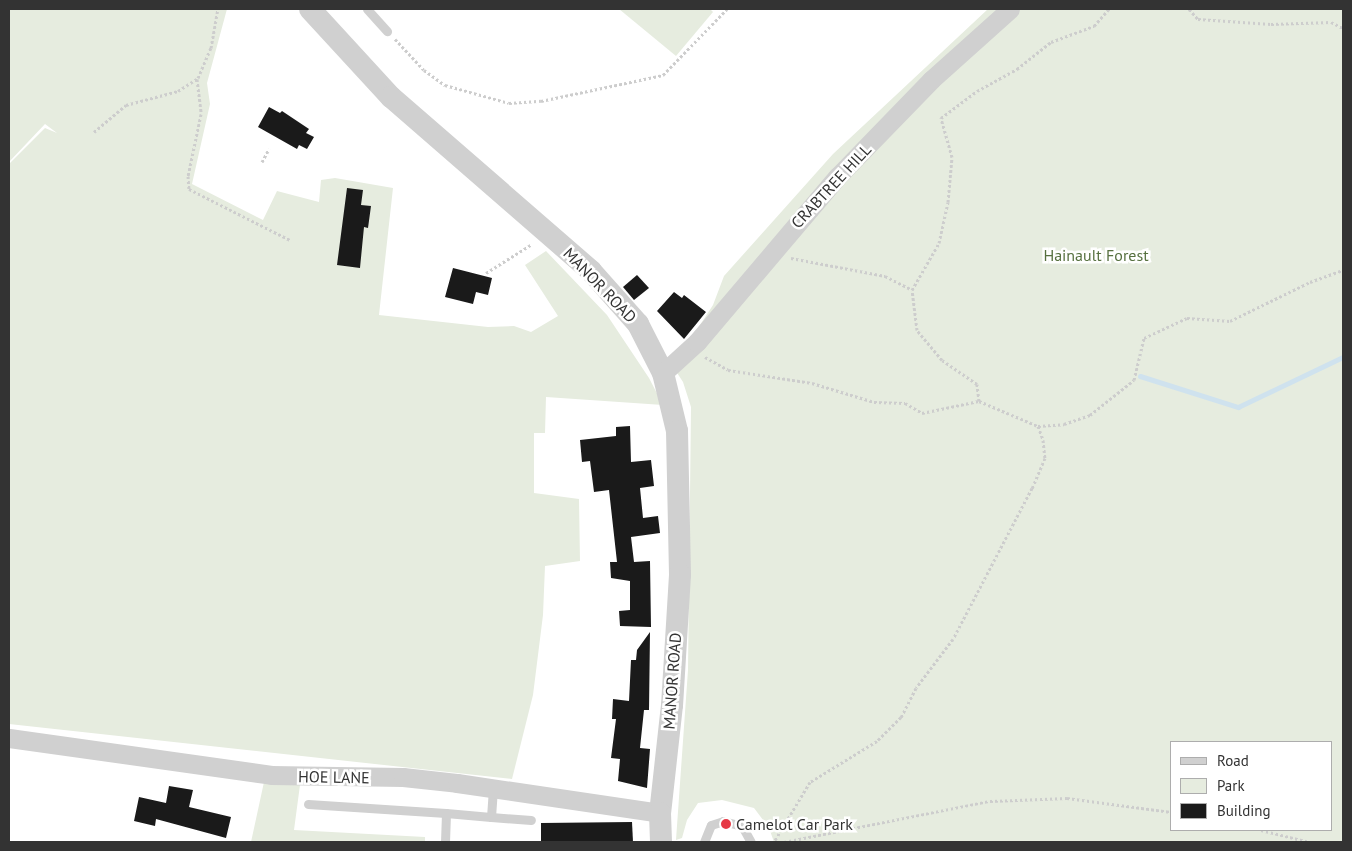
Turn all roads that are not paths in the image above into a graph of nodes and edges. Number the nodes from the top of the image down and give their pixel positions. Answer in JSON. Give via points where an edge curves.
{"nodes":[{"id":1,"x":310,"y":9,"type":"edge"},
{"id":2,"x":368,"y":9,"type":"edge"},
{"id":3,"x":1010,"y":9,"type":"edge"},
{"id":4,"x":388,"y":31,"type":"road end"},
{"id":5,"x":663,"y":373,"type":"junction"},
{"id":6,"x":9,"y":738,"type":"edge"},
{"id":7,"x":494,"y":787,"type":"junction"},
{"id":8,"x":308,"y":804,"type":"dead end"},
{"id":9,"x":446,"y":813,"type":"junction"},
{"id":10,"x":660,"y":813,"type":"junction"},
{"id":11,"x":490,"y":816,"type":"junction"},
{"id":12,"x":531,"y":820,"type":"dead end"},
{"id":13,"x":445,"y":842,"type":"edge"},
{"id":14,"x":661,"y":842,"type":"edge"},
{"id":15,"x":704,"y":842,"type":"edge"},
{"id":16,"x":751,"y":842,"type":"edge"}],
"edges":[{"from":1,"to":5,"type":"street","name":"MANOR ROAD","via":[[391,97],[548,232],[623,305],[638,324]]},
{"from":2,"to":4,"type":"lane"},
{"from":3,"to":5,"type":"street","name":"CRABTREE HILL","via":[[931,80],[838,176],[697,342]]},
{"from":5,"to":10,"type":"street","name":"MANOR ROAD","via":[[677,432],[680,575],[672,705]]},
{"from":6,"to":7,"type":"street","name":"HOE LANE","via":[[271,775],[403,777]]},
{"from":7,"to":10,"type":"street","name":"HOE LANE"},
{"from":7,"to":11,"type":"lane"},
{"from":8,"to":9,"type":"lane"},
{"from":9,"to":11,"type":"lane"},
{"from":9,"to":13,"type":"lane"},
{"from":10,"to":14,"type":"street","name":"MANOR ROAD"},
{"from":11,"to":12,"type":"lane"},
{"from":15,"to":16,"type":"lane","via":[[711,825],[723,821],[742,826]]}]}
